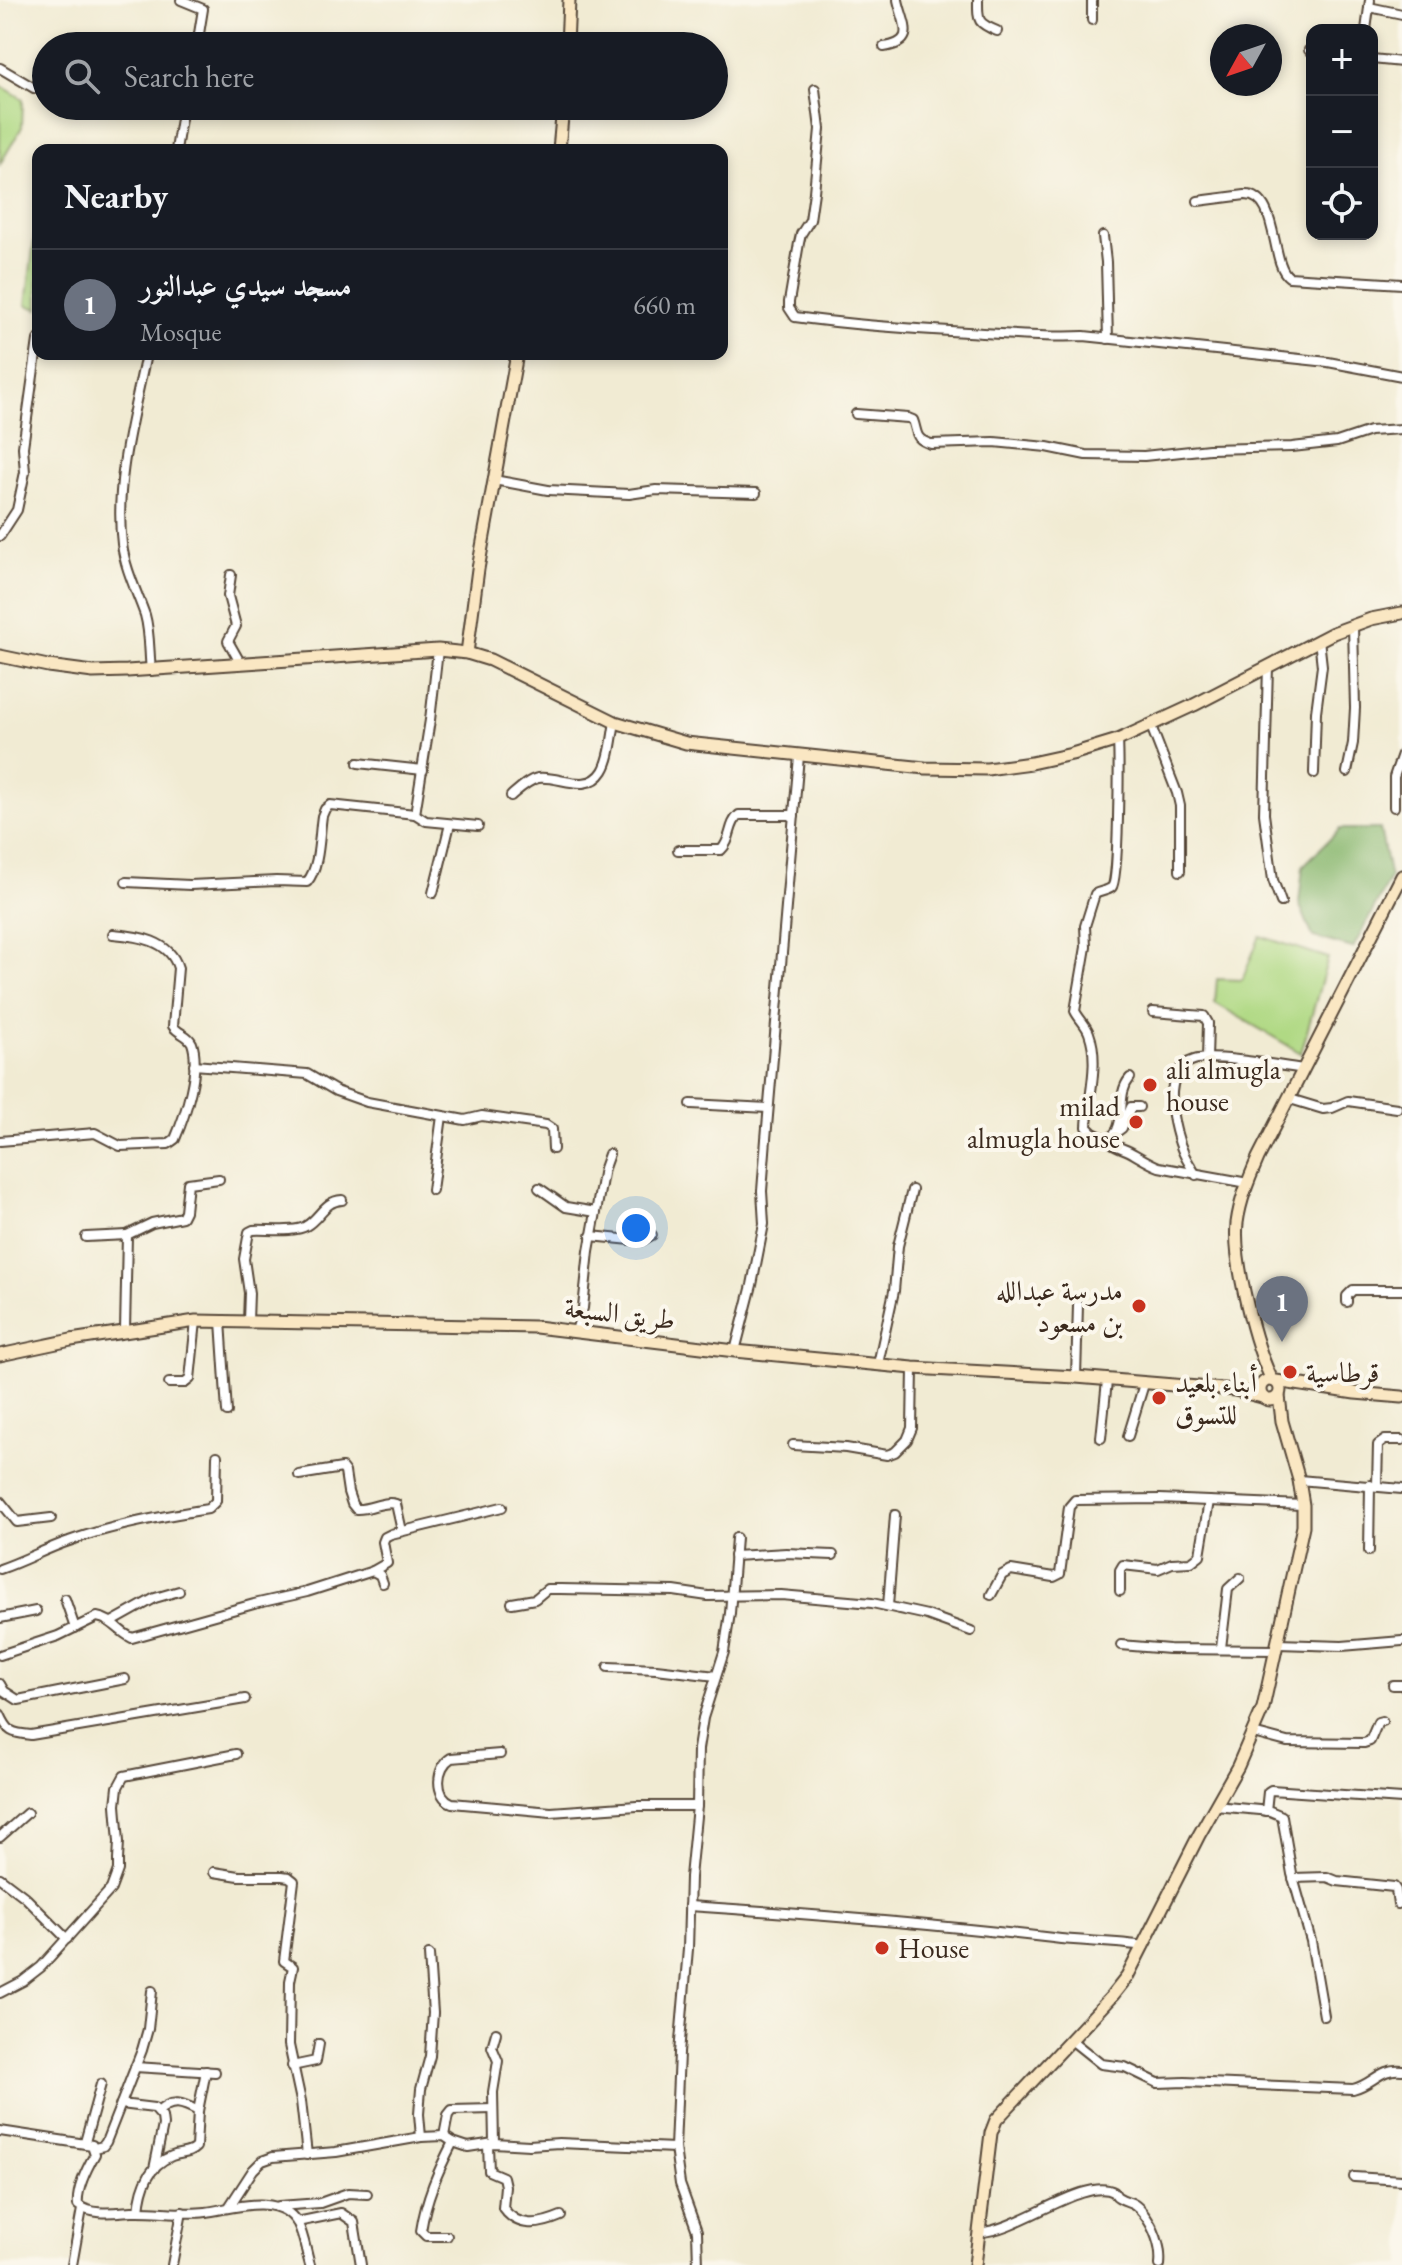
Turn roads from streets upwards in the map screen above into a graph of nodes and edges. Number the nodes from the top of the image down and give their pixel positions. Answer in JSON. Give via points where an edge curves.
{"nodes":[{"id":1,"x":181,"y":0,"type":"edge"},
{"id":2,"x":569,"y":0,"type":"edge"},
{"id":3,"x":898,"y":0,"type":"edge"},
{"id":4,"x":978,"y":0,"type":"edge"},
{"id":5,"x":1092,"y":0,"type":"edge"},
{"id":6,"x":1370,"y":3,"type":"edge"},
{"id":7,"x":1402,"y":14,"type":"edge"},
{"id":8,"x":1092,"y":20,"type":"dead end"},
{"id":9,"x":1367,"y":24,"type":"edge"},
{"id":10,"x":997,"y":31,"type":"dead end"},
{"id":11,"x":199,"y":32,"type":"edge"},
{"id":12,"x":568,"y":32,"type":"edge"},
{"id":13,"x":884,"y":47,"type":"dead end"},
{"id":14,"x":1378,"y":60,"type":"edge"},
{"id":15,"x":1402,"y":62,"type":"edge"},
{"id":16,"x":0,"y":68,"type":"edge"},
{"id":17,"x":32,"y":87,"type":"edge"},
{"id":18,"x":815,"y":89,"type":"dead end"},
{"id":19,"x":181,"y":120,"type":"edge"},
{"id":20,"x":562,"y":120,"type":"edge"},
{"id":21,"x":177,"y":144,"type":"edge"},
{"id":22,"x":560,"y":144,"type":"edge"},
{"id":23,"x":1198,"y":201,"type":"dead end"},
{"id":24,"x":1103,"y":236,"type":"dead end"},
{"id":25,"x":1402,"y":284,"type":"edge"},
{"id":26,"x":1108,"y":339,"type":"junction"},
{"id":27,"x":35,"y":360,"type":"edge"},
{"id":28,"x":145,"y":360,"type":"edge"},
{"id":29,"x":516,"y":360,"type":"edge"},
{"id":30,"x":1402,"y":376,"type":"edge"},
{"id":31,"x":856,"y":414,"type":"dead end"},
{"id":32,"x":1402,"y":429,"type":"edge"},
{"id":33,"x":494,"y":480,"type":"junction"},
{"id":34,"x":756,"y":493,"type":"dead end"},
{"id":35,"x":0,"y":536,"type":"edge"},
{"id":36,"x":231,"y":575,"type":"dead end"},
{"id":37,"x":1402,"y":613,"type":"edge"},
{"id":38,"x":1353,"y":625,"type":"junction"},
{"id":39,"x":1319,"y":639,"type":"junction"},
{"id":40,"x":438,"y":650,"type":"junction"},
{"id":41,"x":467,"y":653,"type":"junction"},
{"id":42,"x":0,"y":656,"type":"edge"},
{"id":43,"x":241,"y":664,"type":"junction"},
{"id":44,"x":1268,"y":666,"type":"junction"},
{"id":45,"x":151,"y":671,"type":"junction"},
{"id":46,"x":615,"y":722,"type":"junction"},
{"id":47,"x":1151,"y":726,"type":"junction"},
{"id":48,"x":1118,"y":740,"type":"junction"},
{"id":49,"x":1402,"y":754,"type":"edge"},
{"id":50,"x":799,"y":756,"type":"junction"},
{"id":51,"x":358,"y":763,"type":"dead end"},
{"id":52,"x":423,"y":770,"type":"junction"},
{"id":53,"x":1347,"y":772,"type":"dead end"},
{"id":54,"x":1314,"y":773,"type":"dead end"},
{"id":55,"x":511,"y":796,"type":"dead end"},
{"id":56,"x":1394,"y":807,"type":"dead end"},
{"id":57,"x":415,"y":814,"type":"junction"},
{"id":58,"x":794,"y":815,"type":"junction"},
{"id":59,"x":450,"y":824,"type":"junction"},
{"id":60,"x":478,"y":826,"type":"dead end"},
{"id":61,"x":678,"y":850,"type":"dead end"},
{"id":62,"x":1180,"y":871,"type":"dead end"},
{"id":63,"x":1402,"y":876,"type":"edge"},
{"id":64,"x":126,"y":882,"type":"dead end"},
{"id":65,"x":433,"y":893,"type":"dead end"},
{"id":66,"x":1281,"y":902,"type":"dead end"},
{"id":67,"x":113,"y":934,"type":"dead end"},
{"id":68,"x":1153,"y":1012,"type":"dead end"},
{"id":69,"x":1207,"y":1059,"type":"junction"},
{"id":70,"x":194,"y":1065,"type":"junction"},
{"id":71,"x":1304,"y":1069,"type":"junction"},
{"id":72,"x":1130,"y":1078,"type":"dead end"},
{"id":73,"x":1290,"y":1099,"type":"junction"},
{"id":74,"x":691,"y":1104,"type":"dead end"},
{"id":75,"x":1139,"y":1107,"type":"dead end"},
{"id":76,"x":768,"y":1108,"type":"junction"},
{"id":77,"x":1397,"y":1108,"type":"dead end"},
{"id":78,"x":442,"y":1116,"type":"junction"},
{"id":79,"x":1117,"y":1131,"type":"junction"},
{"id":80,"x":1108,"y":1140,"type":"junction"},
{"id":81,"x":0,"y":1141,"type":"edge"},
{"id":82,"x":553,"y":1149,"type":"dead end"},
{"id":83,"x":609,"y":1154,"type":"dead end"},
{"id":84,"x":1196,"y":1175,"type":"junction"},
{"id":85,"x":219,"y":1179,"type":"dead end"},
{"id":86,"x":1248,"y":1183,"type":"junction"},
{"id":87,"x":539,"y":1188,"type":"dead end"},
{"id":88,"x":432,"y":1190,"type":"dead end"},
{"id":89,"x":912,"y":1190,"type":"dead end"},
{"id":90,"x":342,"y":1200,"type":"dead end"},
{"id":91,"x":596,"y":1212,"type":"junction"},
{"id":92,"x":127,"y":1235,"type":"junction"},
{"id":93,"x":652,"y":1235,"type":"dead end"},
{"id":94,"x":591,"y":1236,"type":"junction"},
{"id":95,"x":86,"y":1237,"type":"dead end"},
{"id":96,"x":1402,"y":1290,"type":"edge"},
{"id":97,"x":1347,"y":1302,"type":"dead end"},
{"id":98,"x":1078,"y":1305,"type":"dead end"},
{"id":99,"x":196,"y":1321,"type":"junction"},
{"id":100,"x":221,"y":1321,"type":"junction"},
{"id":101,"x":248,"y":1321,"type":"junction"},
{"id":102,"x":125,"y":1331,"type":"junction"},
{"id":103,"x":576,"y":1331,"type":"junction"},
{"id":104,"x":735,"y":1351,"type":"junction"},
{"id":105,"x":0,"y":1355,"type":"edge"},
{"id":106,"x":878,"y":1364,"type":"junction"},
{"id":107,"x":913,"y":1368,"type":"junction"},
{"id":108,"x":1076,"y":1377,"type":"junction"},
{"id":109,"x":1107,"y":1381,"type":"junction"},
{"id":110,"x":169,"y":1383,"type":"dead end"},
{"id":111,"x":1144,"y":1384,"type":"junction"},
{"id":112,"x":1301,"y":1386,"type":"junction"},
{"id":113,"x":1266,"y":1388,"type":"junction"},
{"id":114,"x":1279,"y":1395,"type":"junction"},
{"id":115,"x":1402,"y":1397,"type":"edge"},
{"id":116,"x":227,"y":1412,"type":"dead end"},
{"id":117,"x":1282,"y":1421,"type":"junction"},
{"id":118,"x":1128,"y":1436,"type":"dead end"},
{"id":119,"x":1101,"y":1438,"type":"dead end"},
{"id":120,"x":1402,"y":1440,"type":"edge"},
{"id":121,"x":793,"y":1445,"type":"dead end"},
{"id":122,"x":217,"y":1456,"type":"dead end"},
{"id":123,"x":299,"y":1475,"type":"dead end"},
{"id":124,"x":1299,"y":1480,"type":"junction"},
{"id":125,"x":1373,"y":1485,"type":"junction"},
{"id":126,"x":1402,"y":1489,"type":"edge"},
{"id":127,"x":0,"y":1501,"type":"edge"},
{"id":128,"x":1209,"y":1501,"type":"junction"},
{"id":129,"x":1303,"y":1505,"type":"junction"},
{"id":130,"x":502,"y":1507,"type":"dead end"},
{"id":131,"x":895,"y":1515,"type":"dead end"},
{"id":132,"x":51,"y":1518,"type":"dead end"},
{"id":133,"x":402,"y":1531,"type":"junction"},
{"id":134,"x":736,"y":1538,"type":"dead end"},
{"id":135,"x":1369,"y":1551,"type":"dead end"},
{"id":136,"x":833,"y":1555,"type":"dead end"},
{"id":137,"x":734,"y":1556,"type":"junction"},
{"id":138,"x":0,"y":1569,"type":"edge"},
{"id":139,"x":373,"y":1571,"type":"junction"},
{"id":140,"x":1240,"y":1578,"type":"dead end"},
{"id":141,"x":383,"y":1583,"type":"dead end"},
{"id":142,"x":179,"y":1591,"type":"dead end"},
{"id":143,"x":1120,"y":1591,"type":"dead end"},
{"id":144,"x":991,"y":1595,"type":"dead end"},
{"id":145,"x":731,"y":1597,"type":"junction"},
{"id":146,"x":65,"y":1599,"type":"dead end"},
{"id":147,"x":512,"y":1603,"type":"dead end"},
{"id":148,"x":888,"y":1606,"type":"junction"},
{"id":149,"x":36,"y":1611,"type":"dead end"},
{"id":150,"x":0,"y":1618,"type":"edge"},
{"id":151,"x":112,"y":1622,"type":"junction"},
{"id":152,"x":75,"y":1628,"type":"junction"},
{"id":153,"x":971,"y":1631,"type":"dead end"},
{"id":154,"x":1402,"y":1641,"type":"edge"},
{"id":155,"x":1121,"y":1645,"type":"dead end"},
{"id":156,"x":1277,"y":1647,"type":"junction"},
{"id":157,"x":1221,"y":1648,"type":"junction"},
{"id":158,"x":0,"y":1655,"type":"edge"},
{"id":159,"x":608,"y":1667,"type":"dead end"},
{"id":160,"x":716,"y":1676,"type":"junction"},
{"id":161,"x":125,"y":1679,"type":"dead end"},
{"id":162,"x":0,"y":1684,"type":"edge"},
{"id":163,"x":245,"y":1699,"type":"dead end"},
{"id":164,"x":0,"y":1714,"type":"edge"},
{"id":165,"x":1382,"y":1721,"type":"dead end"},
{"id":166,"x":2,"y":1723,"type":"edge"},
{"id":167,"x":1253,"y":1733,"type":"junction"},
{"id":168,"x":236,"y":1754,"type":"dead end"},
{"id":169,"x":500,"y":1754,"type":"dead end"},
{"id":170,"x":1402,"y":1799,"type":"edge"},
{"id":171,"x":697,"y":1806,"type":"junction"},
{"id":172,"x":1215,"y":1806,"type":"junction"},
{"id":173,"x":1266,"y":1811,"type":"junction"},
{"id":174,"x":27,"y":1813,"type":"dead end"},
{"id":175,"x":0,"y":1837,"type":"edge"},
{"id":176,"x":214,"y":1872,"type":"dead end"},
{"id":177,"x":0,"y":1878,"type":"edge"},
{"id":178,"x":1293,"y":1878,"type":"junction"},
{"id":179,"x":1398,"y":1904,"type":"dead end"},
{"id":180,"x":689,"y":1906,"type":"junction"},
{"id":181,"x":67,"y":1939,"type":"junction"},
{"id":182,"x":1144,"y":1946,"type":"junction"},
{"id":183,"x":429,"y":1955,"type":"dead end"},
{"id":184,"x":152,"y":1991,"type":"dead end"},
{"id":185,"x":0,"y":1993,"type":"edge"},
{"id":186,"x":1324,"y":2016,"type":"dead end"},
{"id":187,"x":496,"y":2033,"type":"dead end"},
{"id":188,"x":1071,"y":2040,"type":"junction"},
{"id":189,"x":319,"y":2044,"type":"dead end"},
{"id":190,"x":292,"y":2066,"type":"junction"},
{"id":191,"x":135,"y":2067,"type":"junction"},
{"id":192,"x":1402,"y":2070,"type":"edge"},
{"id":193,"x":101,"y":2084,"type":"dead end"},
{"id":194,"x":121,"y":2104,"type":"junction"},
{"id":195,"x":493,"y":2109,"type":"junction"},
{"id":196,"x":198,"y":2111,"type":"junction"},
{"id":197,"x":158,"y":2112,"type":"junction"},
{"id":198,"x":0,"y":2131,"type":"edge"},
{"id":199,"x":444,"y":2136,"type":"junction"},
{"id":200,"x":421,"y":2137,"type":"junction"},
{"id":201,"x":85,"y":2142,"type":"junction"},
{"id":202,"x":453,"y":2142,"type":"junction"},
{"id":203,"x":491,"y":2144,"type":"junction"},
{"id":204,"x":95,"y":2148,"type":"junction"},
{"id":205,"x":675,"y":2148,"type":"junction"},
{"id":206,"x":307,"y":2155,"type":"junction"},
{"id":207,"x":154,"y":2169,"type":"junction"},
{"id":208,"x":1354,"y":2177,"type":"dead end"},
{"id":209,"x":1402,"y":2180,"type":"edge"},
{"id":210,"x":367,"y":2194,"type":"dead end"},
{"id":211,"x":332,"y":2201,"type":"junction"},
{"id":212,"x":274,"y":2206,"type":"junction"},
{"id":213,"x":229,"y":2207,"type":"junction"},
{"id":214,"x":82,"y":2209,"type":"junction"},
{"id":215,"x":139,"y":2211,"type":"junction"},
{"id":216,"x":182,"y":2212,"type":"junction"},
{"id":217,"x":341,"y":2213,"type":"junction"},
{"id":218,"x":561,"y":2216,"type":"dead end"},
{"id":219,"x":297,"y":2222,"type":"junction"},
{"id":220,"x":980,"y":2232,"type":"junction"},
{"id":221,"x":447,"y":2236,"type":"dead end"},
{"id":222,"x":72,"y":2265,"type":"edge"},
{"id":223,"x":172,"y":2265,"type":"edge"},
{"id":224,"x":310,"y":2265,"type":"edge"},
{"id":225,"x":361,"y":2265,"type":"edge"},
{"id":226,"x":698,"y":2265,"type":"edge"},
{"id":227,"x":975,"y":2265,"type":"edge"},
{"id":228,"x":1160,"y":2265,"type":"edge"}],
"edges":[{"from":1,"to":11,"type":"street","via":[[203,9]]},
{"from":2,"to":12,"type":"street"},
{"from":3,"to":13,"type":"street","via":[[904,40]]},
{"from":4,"to":10,"type":"street","via":[[981,23]]},
{"from":5,"to":8,"type":"street"},
{"from":6,"to":7,"type":"street"},
{"from":6,"to":9,"type":"street"},
{"from":14,"to":15,"type":"street"},
{"from":16,"to":17,"type":"street"},
{"from":18,"to":26,"type":"street","via":[[820,129],[810,220],[801,234],[789,302],[795,317]]},
{"from":19,"to":21,"type":"street"},
{"from":20,"to":22,"type":"street"},
{"from":23,"to":25,"type":"street","via":[[1258,198],[1273,229],[1280,266],[1289,277]]},
{"from":24,"to":26,"type":"street"},
{"from":26,"to":30,"type":"street","via":[[1328,362]]},
{"from":27,"to":35,"type":"street","via":[[23,447],[25,472],[17,510]]},
{"from":28,"to":45,"type":"street","via":[[120,514],[122,546],[146,619]]},
{"from":29,"to":33,"type":"street"},
{"from":31,"to":32,"type":"street","via":[[913,420],[916,434],[931,444],[994,442],[1086,455],[1292,447]]},
{"from":33,"to":34,"type":"street","via":[[548,490]]},
{"from":33,"to":41,"type":"street"},
{"from":36,"to":43,"type":"street","via":[[228,596],[236,626],[228,641]]},
{"from":37,"to":38,"type":"street"},
{"from":38,"to":39,"type":"street"},
{"from":38,"to":53,"type":"street","via":[[1355,708]]},
{"from":39,"to":44,"type":"street"},
{"from":39,"to":54,"type":"street","via":[[1322,666]]},
{"from":40,"to":41,"type":"street"},
{"from":40,"to":43,"type":"street"},
{"from":40,"to":52,"type":"street"},
{"from":41,"to":46,"type":"street"},
{"from":42,"to":45,"type":"street","via":[[93,672]]},
{"from":43,"to":45,"type":"street"},
{"from":44,"to":47,"type":"street"},
{"from":44,"to":66,"type":"street","via":[[1264,814]]},
{"from":46,"to":50,"type":"street","via":[[686,743]]},
{"from":46,"to":55,"type":"street","via":[[603,770],[594,781],[537,778]]},
{"from":47,"to":48,"type":"street"},
{"from":47,"to":62,"type":"street","via":[[1180,806]]},
{"from":48,"to":50,"type":"street","via":[[987,769]]},
{"from":48,"to":80,"type":"street","via":[[1114,885],[1095,894],[1085,926],[1075,1011],[1089,1032],[1092,1058],[1087,1127]]},
{"from":49,"to":56,"type":"street","via":[[1394,777]]},
{"from":50,"to":58,"type":"street"},
{"from":51,"to":52,"type":"street"},
{"from":52,"to":57,"type":"street"},
{"from":57,"to":59,"type":"street"},
{"from":57,"to":64,"type":"street","via":[[330,805],[322,816],[307,882]]},
{"from":58,"to":61,"type":"street","via":[[739,815],[721,850]]},
{"from":58,"to":76,"type":"street"},
{"from":59,"to":60,"type":"street"},
{"from":59,"to":65,"type":"street"},
{"from":63,"to":71,"type":"street"},
{"from":67,"to":70,"type":"street","via":[[148,939],[176,962],[173,1026],[191,1042]]},
{"from":68,"to":69,"type":"street","via":[[1204,1016]]},
{"from":69,"to":71,"type":"street"},
{"from":69,"to":84,"type":"street","via":[[1180,1068],[1172,1091],[1183,1152]]},
{"from":70,"to":78,"type":"street","via":[[307,1074],[358,1099]]},
{"from":70,"to":81,"type":"street","via":[[184,1115],[168,1144],[120,1146],[95,1133]]},
{"from":71,"to":73,"type":"street"},
{"from":72,"to":79,"type":"street"},
{"from":73,"to":77,"type":"street","via":[[1323,1109],[1348,1101]]},
{"from":73,"to":86,"type":"street"},
{"from":74,"to":76,"type":"street"},
{"from":75,"to":79,"type":"street","via":[[1131,1107]]},
{"from":76,"to":104,"type":"street","via":[[764,1224]]},
{"from":78,"to":82,"type":"street","via":[[549,1126]]},
{"from":78,"to":88,"type":"street"},
{"from":79,"to":80,"type":"street"},
{"from":80,"to":84,"type":"street","via":[[1145,1162]]},
{"from":83,"to":91,"type":"street"},
{"from":84,"to":86,"type":"street"},
{"from":85,"to":92,"type":"street","via":[[188,1183],[182,1217]]},
{"from":86,"to":113,"type":"street","via":[[1237,1244]]},
{"from":87,"to":91,"type":"street","via":[[566,1207]]},
{"from":89,"to":106,"type":"street"},
{"from":90,"to":101,"type":"street","via":[[326,1206],[301,1229],[249,1232],[244,1259]]},
{"from":91,"to":94,"type":"street"},
{"from":92,"to":95,"type":"street"},
{"from":92,"to":102,"type":"street"},
{"from":93,"to":94,"type":"street","via":[[641,1241]]},
{"from":94,"to":103,"type":"street"},
{"from":96,"to":97,"type":"street","via":[[1353,1290]]},
{"from":98,"to":108,"type":"street"},
{"from":99,"to":100,"type":"street","name":"طريق السبعة"},
{"from":99,"to":102,"type":"street","name":"طريق السبعة"},
{"from":99,"to":110,"type":"street","via":[[190,1379]]},
{"from":100,"to":101,"type":"street","name":"طريق السبعة"},
{"from":100,"to":116,"type":"street"},
{"from":101,"to":103,"type":"street","name":"طريق السبعة"},
{"from":102,"to":105,"type":"street","name":"طريق السبعة"},
{"from":103,"to":104,"type":"street","name":"طريق السبعة"},
{"from":104,"to":106,"type":"street","name":"طريق السبعة"},
{"from":106,"to":107,"type":"street","name":"طريق السبعة"},
{"from":107,"to":108,"type":"street","name":"طريق السبعة"},
{"from":107,"to":121,"type":"street","via":[[912,1428],[895,1452]]},
{"from":108,"to":109,"type":"street","name":"طريق السبعة"},
{"from":109,"to":111,"type":"street","name":"طريق السبعة"},
{"from":109,"to":119,"type":"street"},
{"from":111,"to":113,"type":"street","name":"طريق السبعة"},
{"from":111,"to":118,"type":"street"},
{"from":112,"to":113,"type":"street","name":"طريق السبعة"},
{"from":112,"to":114,"type":"street"},
{"from":112,"to":115,"type":"street","name":"طريق السبعة"},
{"from":113,"to":114,"type":"street","via":[[1280,1386]]},
{"from":113,"to":117,"type":"street"},
{"from":114,"to":117,"type":"street"},
{"from":117,"to":124,"type":"street"},
{"from":120,"to":125,"type":"street","via":[[1378,1445]]},
{"from":122,"to":138,"type":"street","via":[[216,1501],[208,1509],[90,1534]]},
{"from":123,"to":133,"type":"street","via":[[342,1468],[356,1509],[396,1504]]},
{"from":124,"to":125,"type":"street"},
{"from":124,"to":129,"type":"street"},
{"from":125,"to":126,"type":"street"},
{"from":125,"to":135,"type":"street"},
{"from":127,"to":132,"type":"street","via":[[17,1522]]},
{"from":128,"to":129,"type":"street"},
{"from":128,"to":143,"type":"street","via":[[1197,1559],[1156,1569],[1123,1565]]},
{"from":128,"to":144,"type":"street","via":[[1073,1501],[1060,1574],[1011,1570]]},
{"from":129,"to":156,"type":"street","via":[[1300,1544]]},
{"from":130,"to":133,"type":"street"},
{"from":131,"to":148,"type":"street"},
{"from":133,"to":139,"type":"street","via":[[385,1537],[387,1563]]},
{"from":134,"to":137,"type":"street"},
{"from":136,"to":137,"type":"street"},
{"from":137,"to":145,"type":"street"},
{"from":139,"to":141,"type":"street"},
{"from":139,"to":151,"type":"street","via":[[132,1638]]},
{"from":140,"to":157,"type":"street","via":[[1228,1589]]},
{"from":142,"to":151,"type":"street"},
{"from":145,"to":147,"type":"street","via":[[547,1589],[535,1599]]},
{"from":145,"to":148,"type":"street","via":[[781,1595]]},
{"from":145,"to":160,"type":"street"},
{"from":146,"to":152,"type":"street"},
{"from":148,"to":153,"type":"street"},
{"from":149,"to":150,"type":"street"},
{"from":151,"to":152,"type":"street","via":[[97,1617]]},
{"from":152,"to":158,"type":"street"},
{"from":154,"to":156,"type":"street"},
{"from":155,"to":157,"type":"street"},
{"from":156,"to":157,"type":"street"},
{"from":156,"to":167,"type":"street"},
{"from":159,"to":160,"type":"street"},
{"from":160,"to":171,"type":"street","via":[[700,1733]]},
{"from":161,"to":162,"type":"street","via":[[18,1700]]},
{"from":163,"to":166,"type":"street","via":[[31,1735],[11,1732]]},
{"from":164,"to":166,"type":"street"},
{"from":165,"to":167,"type":"street","via":[[1364,1743],[1282,1742]]},
{"from":167,"to":172,"type":"street"},
{"from":168,"to":181,"type":"street","via":[[124,1776],[116,1805],[118,1870],[111,1889]]},
{"from":169,"to":171,"type":"street","via":[[444,1762],[440,1769],[445,1801],[551,1812]]},
{"from":170,"to":173,"type":"street","via":[[1271,1790]]},
{"from":171,"to":180,"type":"street"},
{"from":172,"to":173,"type":"street"},
{"from":172,"to":182,"type":"street"},
{"from":173,"to":178,"type":"street","via":[[1282,1816]]},
{"from":174,"to":175,"type":"street"},
{"from":176,"to":190,"type":"street","via":[[294,1881],[284,1961],[293,1967],[288,2021]]},
{"from":177,"to":181,"type":"street"},
{"from":178,"to":179,"type":"street","via":[[1327,1877],[1394,1887]]},
{"from":178,"to":186,"type":"street"},
{"from":180,"to":182,"type":"street"},
{"from":180,"to":205,"type":"street"},
{"from":181,"to":185,"type":"street","via":[[41,1967]]},
{"from":182,"to":188,"type":"street","via":[[1120,1987]]},
{"from":183,"to":200,"type":"street","via":[[433,2013],[421,2089]]},
{"from":184,"to":191,"type":"street","via":[[148,2029]]},
{"from":187,"to":195,"type":"street"},
{"from":188,"to":192,"type":"street","via":[[1101,2064],[1125,2067],[1167,2084],[1353,2089],[1386,2070]]},
{"from":188,"to":220,"type":"street","via":[[993,2127]]},
{"from":189,"to":190,"type":"street","via":[[317,2060]]},
{"from":190,"to":206,"type":"street"},
{"from":191,"to":194,"type":"street"},
{"from":191,"to":196,"type":"street","via":[[211,2072]]},
{"from":193,"to":201,"type":"street"},
{"from":194,"to":197,"type":"street"},
{"from":194,"to":204,"type":"street","via":[[106,2142]]},
{"from":195,"to":199,"type":"street","via":[[452,2110]]},
{"from":195,"to":203,"type":"street"},
{"from":196,"to":197,"type":"street","via":[[177,2102]]},
{"from":196,"to":207,"type":"street","via":[[196,2147]]},
{"from":197,"to":207,"type":"street","via":[[163,2125]]},
{"from":198,"to":201,"type":"street"},
{"from":199,"to":200,"type":"street"},
{"from":199,"to":202,"type":"street"},
{"from":200,"to":206,"type":"street"},
{"from":201,"to":204,"type":"street"},
{"from":202,"to":203,"type":"street","via":[[468,2147]]},
{"from":202,"to":221,"type":"street","via":[[430,2191],[421,2231]]},
{"from":203,"to":205,"type":"street"},
{"from":203,"to":218,"type":"street","via":[[489,2171],[503,2177],[503,2208],[509,2215],[539,2224]]},
{"from":204,"to":214,"type":"street","via":[[77,2199]]},
{"from":205,"to":226,"type":"street","via":[[680,2184],[697,2231]]},
{"from":206,"to":213,"type":"street","via":[[262,2161]]},
{"from":207,"to":215,"type":"street","via":[[140,2193]]},
{"from":208,"to":209,"type":"street"},
{"from":210,"to":211,"type":"street","via":[[348,2193]]},
{"from":211,"to":212,"type":"street"},
{"from":211,"to":217,"type":"street"},
{"from":212,"to":213,"type":"street"},
{"from":212,"to":219,"type":"street"},
{"from":213,"to":216,"type":"street"},
{"from":214,"to":215,"type":"street"},
{"from":214,"to":222,"type":"street"},
{"from":215,"to":216,"type":"street"},
{"from":216,"to":223,"type":"street"},
{"from":217,"to":219,"type":"street"},
{"from":217,"to":225,"type":"street","via":[[354,2222]]},
{"from":219,"to":224,"type":"street"},
{"from":220,"to":227,"type":"street"},
{"from":220,"to":228,"type":"street","via":[[1016,2223],[1079,2192],[1105,2190],[1136,2204],[1149,2221]]}]}
